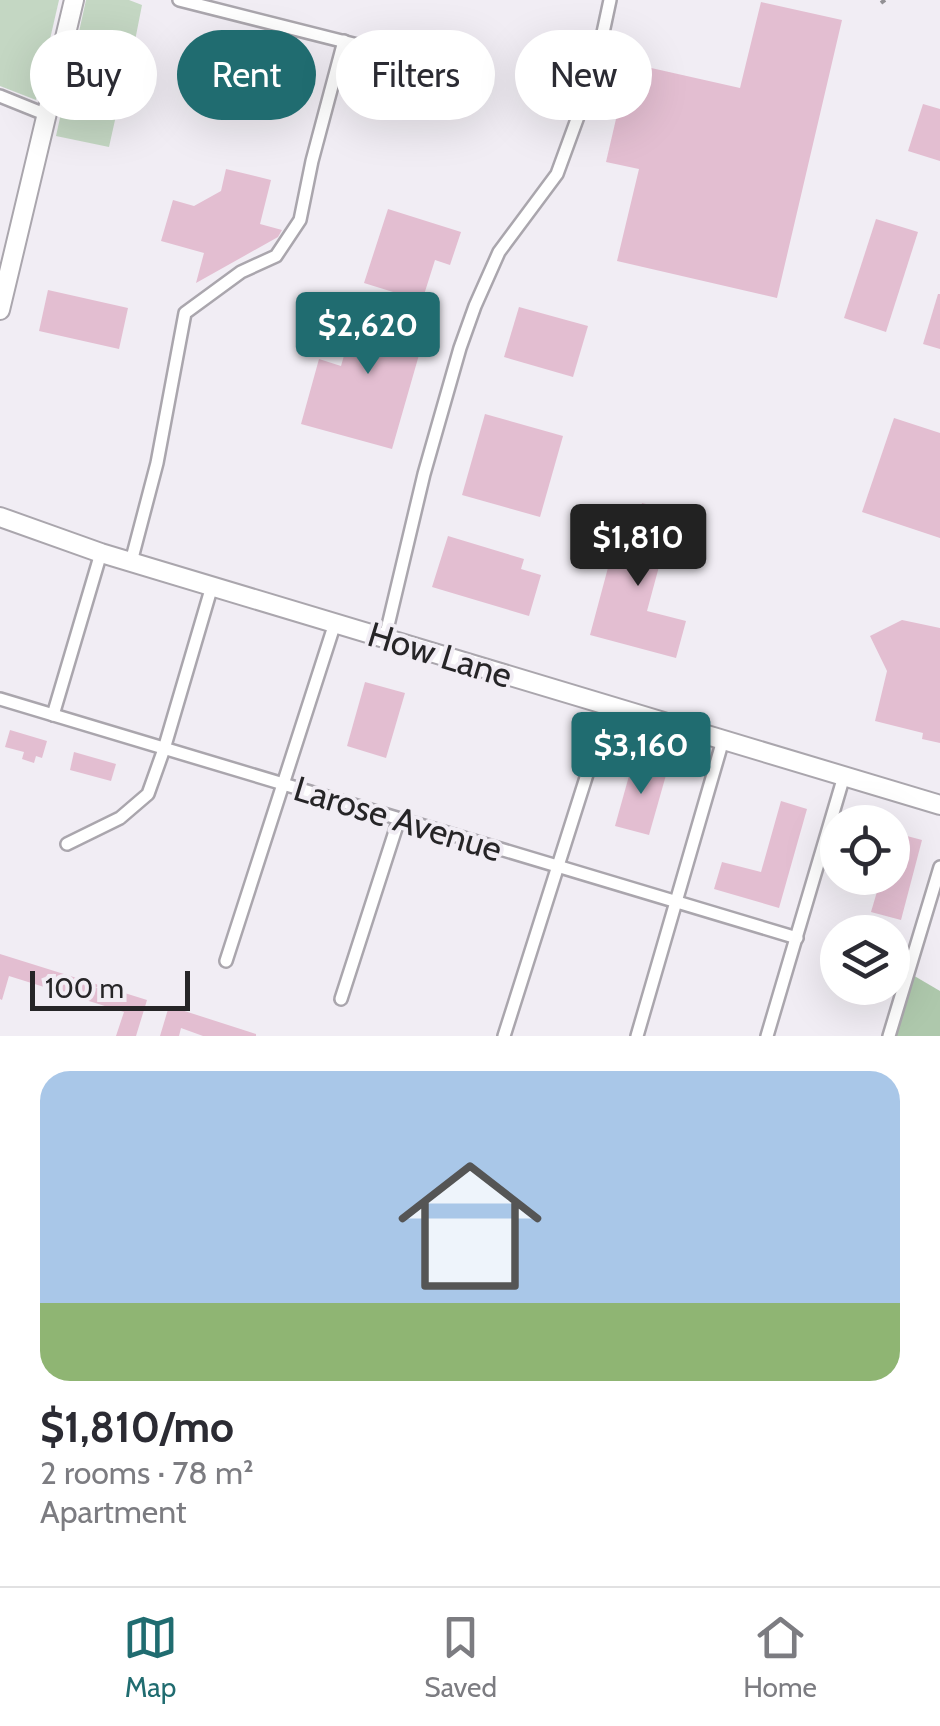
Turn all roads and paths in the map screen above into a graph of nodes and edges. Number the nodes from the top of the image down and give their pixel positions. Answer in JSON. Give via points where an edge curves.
{"nodes":[{"id":1,"x":74,"y":0,"type":"edge"},
{"id":2,"x":179,"y":0,"type":"edge"},
{"id":3,"x":610,"y":0,"type":"edge"},
{"id":4,"x":67,"y":30,"type":"edge"},
{"id":5,"x":336,"y":39,"type":"edge"},
{"id":6,"x":336,"y":71,"type":"edge"},
{"id":7,"x":0,"y":96,"type":"edge"},
{"id":8,"x":30,"y":108,"type":"edge"},
{"id":9,"x":47,"y":120,"type":"edge"},
{"id":10,"x":0,"y":310,"type":"edge"},
{"id":11,"x":0,"y":517,"type":"edge"},
{"id":12,"x":101,"y":553,"type":"junction"},
{"id":13,"x":131,"y":562,"type":"junction"},
{"id":14,"x":212,"y":586,"type":"junction"},
{"id":15,"x":335,"y":623,"type":"junction"},
{"id":16,"x":385,"y":638,"type":"junction"},
{"id":17,"x":0,"y":700,"type":"edge"},
{"id":18,"x":608,"y":705,"type":"junction"},
{"id":19,"x":53,"y":715,"type":"junction"},
{"id":20,"x":722,"y":740,"type":"junction"},
{"id":21,"x":164,"y":748,"type":"junction"},
{"id":22,"x":844,"y":776,"type":"junction"},
{"id":23,"x":283,"y":784,"type":"junction"},
{"id":24,"x":940,"y":805,"type":"edge"},
{"id":25,"x":398,"y":819,"type":"junction"},
{"id":26,"x":68,"y":844,"type":"dead end"},
{"id":27,"x":558,"y":866,"type":"junction"},
{"id":28,"x":940,"y":868,"type":"edge"},
{"id":29,"x":676,"y":902,"type":"junction"},
{"id":30,"x":796,"y":938,"type":"junction"},
{"id":31,"x":226,"y":960,"type":"dead end"},
{"id":32,"x":341,"y":999,"type":"dead end"},
{"id":33,"x":504,"y":1036,"type":"edge"},
{"id":34,"x":638,"y":1036,"type":"edge"},
{"id":35,"x":766,"y":1036,"type":"edge"},
{"id":36,"x":888,"y":1036,"type":"edge"}],
"edges":[{"from":1,"to":4,"type":"main road"},
{"from":2,"to":5,"type":"street"},
{"from":3,"to":16,"type":"street","via":[[595,70],[556,174],[499,252],[460,348]]},
{"from":6,"to":13,"type":"street","via":[[300,220],[276,256],[241,272],[185,313]]},
{"from":7,"to":8,"type":"street"},
{"from":9,"to":10,"type":"main road"},
{"from":11,"to":12,"type":"main road","name":"How Lane"},
{"from":12,"to":13,"type":"main road","name":"How Lane"},
{"from":12,"to":19,"type":"street"},
{"from":13,"to":14,"type":"main road","name":"How Lane"},
{"from":14,"to":15,"type":"main road","name":"How Lane"},
{"from":14,"to":21,"type":"street"},
{"from":15,"to":16,"type":"main road","name":"How Lane"},
{"from":15,"to":23,"type":"street"},
{"from":16,"to":18,"type":"main road","name":"How Lane"},
{"from":17,"to":19,"type":"street","name":"Larose Avenue"},
{"from":18,"to":20,"type":"main road","name":"How Lane"},
{"from":18,"to":27,"type":"street"},
{"from":19,"to":21,"type":"street","name":"Larose Avenue"},
{"from":20,"to":22,"type":"main road","name":"How Lane"},
{"from":20,"to":29,"type":"street"},
{"from":21,"to":23,"type":"street","name":"Larose Avenue"},
{"from":21,"to":26,"type":"street","via":[[146,797]]},
{"from":22,"to":24,"type":"main road","name":"How Lane"},
{"from":22,"to":30,"type":"street"},
{"from":23,"to":25,"type":"street","name":"Larose Avenue"},
{"from":23,"to":31,"type":"street"},
{"from":25,"to":27,"type":"street","name":"Larose Avenue"},
{"from":25,"to":32,"type":"street"},
{"from":27,"to":29,"type":"street","name":"Larose Avenue"},
{"from":27,"to":33,"type":"street"},
{"from":28,"to":36,"type":"street"},
{"from":29,"to":30,"type":"street","name":"Larose Avenue"},
{"from":29,"to":34,"type":"street"},
{"from":30,"to":35,"type":"street"}]}
